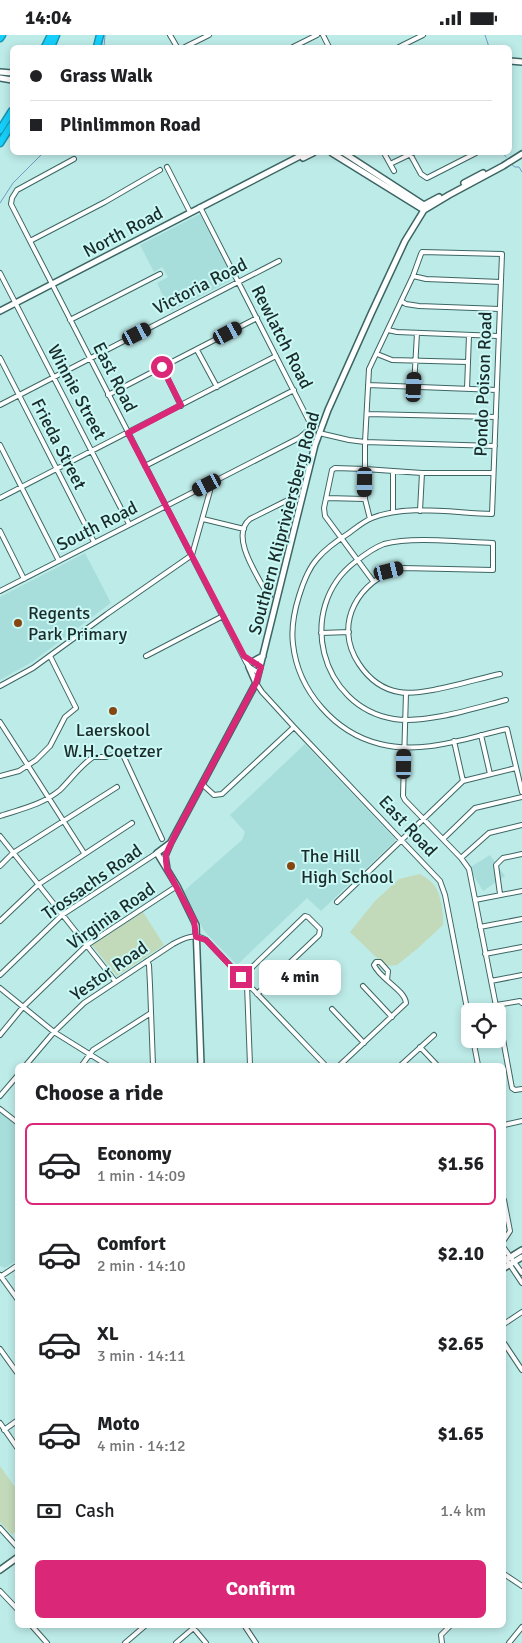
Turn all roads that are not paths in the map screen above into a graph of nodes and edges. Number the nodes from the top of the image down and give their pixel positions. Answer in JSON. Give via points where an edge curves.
{"nodes":[{"id":1,"x":209,"y":35,"type":"edge"},
{"id":2,"x":317,"y":35,"type":"edge"},
{"id":3,"x":423,"y":35,"type":"edge"},
{"id":4,"x":189,"y":45,"type":"edge"},
{"id":5,"x":297,"y":45,"type":"edge"},
{"id":6,"x":403,"y":45,"type":"edge"},
{"id":7,"x":10,"y":114,"type":"edge"},
{"id":8,"x":10,"y":127,"type":"edge"},
{"id":9,"x":0,"y":130,"type":"edge"},
{"id":10,"x":0,"y":143,"type":"edge"},
{"id":11,"x":522,"y":152,"type":"edge"},
{"id":12,"x":300,"y":155,"type":"edge"},
{"id":13,"x":309,"y":155,"type":"edge"},
{"id":14,"x":335,"y":155,"type":"edge"},
{"id":15,"x":347,"y":155,"type":"edge"},
{"id":16,"x":385,"y":155,"type":"edge"},
{"id":17,"x":408,"y":155,"type":"edge"},
{"id":18,"x":413,"y":155,"type":"edge"},
{"id":19,"x":472,"y":155,"type":"edge"},
{"id":20,"x":74,"y":159,"type":"dead end"},
{"id":21,"x":390,"y":164,"type":"junction"},
{"id":22,"x":167,"y":167,"type":"dead end"},
{"id":23,"x":160,"y":170,"type":"dead end"},
{"id":24,"x":394,"y":171,"type":"dead end"},
{"id":25,"x":260,"y":177,"type":"junction"},
{"id":26,"x":413,"y":204,"type":"junction"},
{"id":27,"x":200,"y":207,"type":"junction"},
{"id":28,"x":424,"y":208,"type":"junction"},
{"id":29,"x":190,"y":212,"type":"junction"},
{"id":30,"x":416,"y":221,"type":"junction"},
{"id":31,"x":30,"y":241,"type":"junction"},
{"id":32,"x":279,"y":261,"type":"dead end"},
{"id":33,"x":0,"y":273,"type":"edge"},
{"id":34,"x":160,"y":275,"type":"dead end"},
{"id":35,"x":413,"y":276,"type":"junction"},
{"id":36,"x":238,"y":282,"type":"junction"},
{"id":37,"x":501,"y":282,"type":"junction"},
{"id":38,"x":52,"y":284,"type":"junction"},
{"id":39,"x":401,"y":301,"type":"junction"},
{"id":40,"x":15,"y":303,"type":"junction"},
{"id":41,"x":500,"y":309,"type":"junction"},
{"id":42,"x":0,"y":311,"type":"edge"},
{"id":43,"x":257,"y":318,"type":"junction"},
{"id":44,"x":70,"y":320,"type":"junction"},
{"id":45,"x":388,"y":330,"type":"junction"},
{"id":46,"x":416,"y":333,"type":"junction"},
{"id":47,"x":469,"y":335,"type":"junction"},
{"id":48,"x":498,"y":336,"type":"junction"},
{"id":49,"x":197,"y":349,"type":"junction"},
{"id":50,"x":377,"y":353,"type":"junction"},
{"id":51,"x":276,"y":356,"type":"junction"},
{"id":52,"x":0,"y":358,"type":"edge"},
{"id":53,"x":89,"y":359,"type":"junction"},
{"id":54,"x":416,"y":360,"type":"junction"},
{"id":55,"x":468,"y":362,"type":"junction"},
{"id":56,"x":162,"y":367,"type":"junction"},
{"id":57,"x":54,"y":377,"type":"junction"},
{"id":58,"x":368,"y":385,"type":"junction"},
{"id":59,"x":217,"y":387,"type":"junction"},
{"id":60,"x":414,"y":387,"type":"junction"},
{"id":61,"x":467,"y":389,"type":"junction"},
{"id":62,"x":294,"y":390,"type":"junction"},
{"id":63,"x":497,"y":390,"type":"junction"},
{"id":64,"x":19,"y":395,"type":"junction"},
{"id":65,"x":108,"y":395,"type":"junction"},
{"id":66,"x":0,"y":405,"type":"edge"},
{"id":67,"x":181,"y":405,"type":"junction"},
{"id":68,"x":367,"y":414,"type":"junction"},
{"id":69,"x":496,"y":417,"type":"junction"},
{"id":70,"x":311,"y":427,"type":"joint"},
{"id":71,"x":128,"y":433,"type":"junction"},
{"id":72,"x":319,"y":433,"type":"junction"},
{"id":73,"x":365,"y":442,"type":"junction"},
{"id":74,"x":0,"y":445,"type":"edge"},
{"id":75,"x":495,"y":446,"type":"junction"},
{"id":76,"x":92,"y":451,"type":"junction"},
{"id":77,"x":145,"y":466,"type":"junction"},
{"id":78,"x":365,"y":469,"type":"junction"},
{"id":79,"x":57,"y":470,"type":"junction"},
{"id":80,"x":393,"y":472,"type":"junction"},
{"id":81,"x":422,"y":473,"type":"junction"},
{"id":82,"x":493,"y":473,"type":"junction"},
{"id":83,"x":22,"y":487,"type":"junction"},
{"id":84,"x":210,"y":491,"type":"dead end"},
{"id":85,"x":296,"y":496,"type":"dead end"},
{"id":86,"x":0,"y":498,"type":"edge"},
{"id":87,"x":326,"y":498,"type":"junction"},
{"id":88,"x":365,"y":499,"type":"junction"},
{"id":89,"x":167,"y":506,"type":"junction"},
{"id":90,"x":420,"y":511,"type":"junction"},
{"id":91,"x":393,"y":512,"type":"junction"},
{"id":92,"x":203,"y":519,"type":"junction"},
{"id":93,"x":370,"y":519,"type":"junction"},
{"id":94,"x":129,"y":524,"type":"junction"},
{"id":95,"x":244,"y":529,"type":"junction"},
{"id":96,"x":0,"y":531,"type":"edge"},
{"id":97,"x":341,"y":538,"type":"junction"},
{"id":98,"x":94,"y":542,"type":"junction"},
{"id":99,"x":192,"y":555,"type":"junction"},
{"id":100,"x":358,"y":560,"type":"junction"},
{"id":101,"x":59,"y":561,"type":"junction"},
{"id":102,"x":24,"y":579,"type":"junction"},
{"id":103,"x":373,"y":581,"type":"junction"},
{"id":104,"x":0,"y":591,"type":"edge"},
{"id":105,"x":270,"y":596,"type":"dead end"},
{"id":106,"x":223,"y":616,"type":"junction"},
{"id":107,"x":349,"y":632,"type":"junction"},
{"id":108,"x":321,"y":633,"type":"junction"},
{"id":109,"x":264,"y":655,"type":"junction"},
{"id":110,"x":50,"y":656,"type":"junction"},
{"id":111,"x":146,"y":656,"type":"dead end"},
{"id":112,"x":244,"y":656,"type":"junction"},
{"id":113,"x":252,"y":661,"type":"junction"},
{"id":114,"x":249,"y":667,"type":"junction"},
{"id":115,"x":260,"y":670,"type":"junction"},
{"id":116,"x":500,"y":674,"type":"dead end"},
{"id":117,"x":256,"y":683,"type":"junction"},
{"id":118,"x":0,"y":686,"type":"edge"},
{"id":119,"x":406,"y":693,"type":"junction"},
{"id":120,"x":506,"y":700,"type":"dead end"},
{"id":121,"x":405,"y":720,"type":"junction"},
{"id":122,"x":0,"y":722,"type":"edge"},
{"id":123,"x":294,"y":727,"type":"junction"},
{"id":124,"x":481,"y":735,"type":"junction"},
{"id":125,"x":454,"y":741,"type":"junction"},
{"id":126,"x":404,"y":748,"type":"junction"},
{"id":127,"x":28,"y":766,"type":"junction"},
{"id":128,"x":516,"y":768,"type":"junction"},
{"id":129,"x":490,"y":774,"type":"junction"},
{"id":130,"x":0,"y":776,"type":"edge"},
{"id":131,"x":464,"y":781,"type":"junction"},
{"id":132,"x":202,"y":784,"type":"junction"},
{"id":133,"x":117,"y":787,"type":"dead end"},
{"id":134,"x":522,"y":791,"type":"edge"},
{"id":135,"x":49,"y":797,"type":"junction"},
{"id":136,"x":522,"y":797,"type":"edge"},
{"id":137,"x":0,"y":816,"type":"edge"},
{"id":138,"x":423,"y":819,"type":"junction"},
{"id":139,"x":64,"y":821,"type":"junction"},
{"id":140,"x":132,"y":823,"type":"dead end"},
{"id":141,"x":522,"y":825,"type":"edge"},
{"id":142,"x":0,"y":836,"type":"edge"},
{"id":143,"x":162,"y":839,"type":"dead end"},
{"id":144,"x":442,"y":839,"type":"junction"},
{"id":145,"x":402,"y":840,"type":"junction"},
{"id":146,"x":171,"y":842,"type":"junction"},
{"id":147,"x":13,"y":853,"type":"junction"},
{"id":148,"x":84,"y":853,"type":"junction"},
{"id":149,"x":157,"y":853,"type":"junction"},
{"id":150,"x":522,"y":854,"type":"edge"},
{"id":151,"x":461,"y":858,"type":"junction"},
{"id":152,"x":0,"y":866,"type":"edge"},
{"id":153,"x":167,"y":869,"type":"junction"},
{"id":154,"x":39,"y":884,"type":"junction"},
{"id":155,"x":177,"y":886,"type":"junction"},
{"id":156,"x":522,"y":891,"type":"edge"},
{"id":157,"x":500,"y":894,"type":"junction"},
{"id":158,"x":475,"y":900,"type":"junction"},
{"id":159,"x":337,"y":902,"type":"dead end"},
{"id":160,"x":62,"y":915,"type":"junction"},
{"id":161,"x":522,"y":919,"type":"edge"},
{"id":162,"x":0,"y":921,"type":"edge"},
{"id":163,"x":480,"y":927,"type":"junction"},
{"id":164,"x":196,"y":937,"type":"junction"},
{"id":165,"x":87,"y":945,"type":"junction"},
{"id":166,"x":522,"y":947,"type":"edge"},
{"id":167,"x":485,"y":954,"type":"junction"},
{"id":168,"x":147,"y":961,"type":"junction"},
{"id":169,"x":0,"y":975,"type":"edge"},
{"id":170,"x":522,"y":975,"type":"edge"},
{"id":171,"x":241,"y":977,"type":"junction"},
{"id":172,"x":387,"y":980,"type":"junction"},
{"id":173,"x":116,"y":981,"type":"junction"},
{"id":174,"x":491,"y":981,"type":"junction"},
{"id":175,"x":247,"y":984,"type":"junction"},
{"id":176,"x":362,"y":986,"type":"dead end"},
{"id":177,"x":0,"y":987,"type":"edge"},
{"id":178,"x":257,"y":994,"type":"junction"},
{"id":179,"x":466,"y":1003,"type":"edge"},
{"id":180,"x":496,"y":1003,"type":"edge"},
{"id":181,"x":506,"y":1003,"type":"edge"},
{"id":182,"x":522,"y":1003,"type":"edge"},
{"id":183,"x":23,"y":1007,"type":"junction"},
{"id":184,"x":332,"y":1009,"type":"dead end"},
{"id":185,"x":151,"y":1013,"type":"junction"},
{"id":186,"x":392,"y":1017,"type":"junction"},
{"id":187,"x":54,"y":1032,"type":"junction"},
{"id":188,"x":0,"y":1035,"type":"edge"},
{"id":189,"x":434,"y":1035,"type":"dead end"},
{"id":190,"x":364,"y":1043,"type":"junction"},
{"id":191,"x":420,"y":1047,"type":"junction"},
{"id":192,"x":475,"y":1048,"type":"edge"},
{"id":193,"x":504,"y":1048,"type":"edge"},
{"id":194,"x":89,"y":1054,"type":"junction"},
{"id":195,"x":28,"y":1063,"type":"edge"},
{"id":196,"x":83,"y":1063,"type":"edge"},
{"id":197,"x":104,"y":1063,"type":"edge"},
{"id":198,"x":153,"y":1063,"type":"edge"},
{"id":199,"x":201,"y":1063,"type":"edge"},
{"id":200,"x":250,"y":1063,"type":"edge"},
{"id":201,"x":323,"y":1063,"type":"edge"},
{"id":202,"x":342,"y":1063,"type":"edge"},
{"id":203,"x":403,"y":1063,"type":"edge"},
{"id":204,"x":435,"y":1063,"type":"edge"},
{"id":205,"x":478,"y":1063,"type":"edge"},
{"id":206,"x":15,"y":1078,"type":"edge"},
{"id":207,"x":522,"y":1089,"type":"edge"},
{"id":208,"x":0,"y":1096,"type":"edge"},
{"id":209,"x":0,"y":1109,"type":"edge"},
{"id":210,"x":15,"y":1121,"type":"edge"},
{"id":211,"x":522,"y":1121,"type":"edge"},
{"id":212,"x":506,"y":1125,"type":"edge"},
{"id":213,"x":506,"y":1210,"type":"edge"},
{"id":214,"x":506,"y":1237,"type":"edge"},
{"id":215,"x":522,"y":1250,"type":"edge"},
{"id":216,"x":522,"y":1257,"type":"edge"},
{"id":217,"x":506,"y":1258,"type":"edge"},
{"id":218,"x":512,"y":1263,"type":"junction"},
{"id":219,"x":15,"y":1267,"type":"edge"},
{"id":220,"x":506,"y":1268,"type":"edge"},
{"id":221,"x":522,"y":1273,"type":"edge"},
{"id":222,"x":0,"y":1276,"type":"edge"},
{"id":223,"x":522,"y":1283,"type":"edge"},
{"id":224,"x":15,"y":1296,"type":"edge"},
{"id":225,"x":522,"y":1312,"type":"edge"},
{"id":226,"x":506,"y":1323,"type":"edge"},
{"id":227,"x":506,"y":1346,"type":"edge"},
{"id":228,"x":0,"y":1349,"type":"edge"},
{"id":229,"x":522,"y":1369,"type":"edge"},
{"id":230,"x":15,"y":1370,"type":"edge"},
{"id":231,"x":15,"y":1422,"type":"edge"},
{"id":232,"x":0,"y":1423,"type":"edge"},
{"id":233,"x":4,"y":1429,"type":"junction"},
{"id":234,"x":15,"y":1445,"type":"edge"},
{"id":235,"x":0,"y":1528,"type":"edge"},
{"id":236,"x":15,"y":1544,"type":"edge"},
{"id":237,"x":15,"y":1559,"type":"edge"},
{"id":238,"x":0,"y":1569,"type":"edge"},
{"id":239,"x":506,"y":1575,"type":"edge"},
{"id":240,"x":522,"y":1586,"type":"edge"},
{"id":241,"x":0,"y":1591,"type":"edge"},
{"id":242,"x":15,"y":1607,"type":"edge"},
{"id":243,"x":522,"y":1627,"type":"edge"},
{"id":244,"x":34,"y":1628,"type":"edge"},
{"id":245,"x":143,"y":1628,"type":"edge"},
{"id":246,"x":192,"y":1628,"type":"edge"},
{"id":247,"x":195,"y":1628,"type":"edge"},
{"id":248,"x":246,"y":1628,"type":"edge"},
{"id":249,"x":448,"y":1628,"type":"edge"},
{"id":250,"x":47,"y":1643,"type":"edge"},
{"id":251,"x":126,"y":1643,"type":"edge"},
{"id":252,"x":176,"y":1643,"type":"edge"},
{"id":253,"x":206,"y":1643,"type":"edge"},
{"id":254,"x":256,"y":1643,"type":"edge"},
{"id":255,"x":442,"y":1643,"type":"edge"},
{"id":256,"x":509,"y":1643,"type":"edge"}],
"edges":[{"from":1,"to":4,"type":"street"},
{"from":2,"to":5,"type":"street"},
{"from":3,"to":6,"type":"street"},
{"from":7,"to":9,"type":"highway"},
{"from":8,"to":10,"type":"highway"},
{"from":11,"to":28,"type":"street","name":"Southern Klipriviersberg Road"},
{"from":12,"to":25,"type":"street","name":"North Road"},
{"from":13,"to":25,"type":"street","name":"North Road"},
{"from":14,"to":26,"type":"street"},
{"from":15,"to":28,"type":"street"},
{"from":16,"to":21,"type":"street"},
{"from":17,"to":21,"type":"street"},
{"from":18,"to":19,"type":"street","via":[[421,175],[426,178]]},
{"from":20,"to":31,"type":"street","name":"East Road","via":[[17,190],[12,198],[11,204]]},
{"from":21,"to":24,"type":"street"},
{"from":22,"to":29,"type":"street"},
{"from":23,"to":31,"type":"street"},
{"from":25,"to":27,"type":"street","name":"North Road"},
{"from":26,"to":28,"type":"street"},
{"from":26,"to":30,"type":"street"},
{"from":27,"to":29,"type":"street","name":"North Road"},
{"from":27,"to":36,"type":"street","name":"Rewlatch Road"},
{"from":28,"to":30,"type":"street","name":"Southern Klipriviersberg Road"},
{"from":29,"to":38,"type":"street","name":"North Road"},
{"from":30,"to":72,"type":"street","name":"Southern Klipriviersberg Road","via":[[371,313]]},
{"from":31,"to":38,"type":"street","name":"East Road"},
{"from":32,"to":36,"type":"street","name":"Victoria Road"},
{"from":33,"to":40,"type":"street","name":"Winnie Street"},
{"from":34,"to":44,"type":"street"},
{"from":35,"to":37,"type":"street"},
{"from":35,"to":37,"type":"street","name":"Pondo Poison Road","via":[[422,252],[502,254]]},
{"from":35,"to":39,"type":"street"},
{"from":36,"to":43,"type":"street","name":"Rewlatch Road"},
{"from":36,"to":53,"type":"street","name":"Victoria Road"},
{"from":37,"to":41,"type":"street","name":"Pondo Poison Road"},
{"from":38,"to":40,"type":"street","name":"North Road"},
{"from":38,"to":44,"type":"street","name":"East Road"},
{"from":39,"to":41,"type":"street","via":[[419,306]]},
{"from":39,"to":45,"type":"street"},
{"from":40,"to":42,"type":"street","name":"North Road"},
{"from":40,"to":57,"type":"street","name":"Winnie Street"},
{"from":41,"to":48,"type":"street","name":"Pondo Poison Road"},
{"from":43,"to":49,"type":"street"},
{"from":43,"to":51,"type":"street","name":"Rewlatch Road"},
{"from":44,"to":53,"type":"street","name":"East Road"},
{"from":45,"to":46,"type":"street"},
{"from":45,"to":50,"type":"street"},
{"from":46,"to":47,"type":"street"},
{"from":46,"to":54,"type":"street"},
{"from":47,"to":48,"type":"street"},
{"from":47,"to":55,"type":"street"},
{"from":48,"to":63,"type":"street","name":"Pondo Poison Road"},
{"from":49,"to":56,"type":"street"},
{"from":49,"to":59,"type":"street"},
{"from":50,"to":54,"type":"street","via":[[392,359]]},
{"from":50,"to":58,"type":"street","via":[[369,369]]},
{"from":51,"to":59,"type":"street"},
{"from":51,"to":62,"type":"street","name":"Rewlatch Road"},
{"from":52,"to":64,"type":"street","name":"Frieda Street"},
{"from":53,"to":57,"type":"street","name":"Victoria Road"},
{"from":53,"to":65,"type":"street","name":"East Road"},
{"from":54,"to":55,"type":"street"},
{"from":54,"to":60,"type":"street"},
{"from":55,"to":61,"type":"street"},
{"from":56,"to":65,"type":"street"},
{"from":56,"to":67,"type":"street"},
{"from":57,"to":64,"type":"street","name":"Victoria Road"},
{"from":57,"to":76,"type":"street","name":"Winnie Street"},
{"from":58,"to":60,"type":"street"},
{"from":58,"to":68,"type":"street"},
{"from":59,"to":67,"type":"street"},
{"from":60,"to":61,"type":"street"},
{"from":61,"to":63,"type":"street"},
{"from":62,"to":70,"type":"street","name":"Rewlatch Road"},
{"from":62,"to":77,"type":"street"},
{"from":63,"to":69,"type":"street","name":"Pondo Poison Road"},
{"from":64,"to":66,"type":"street","name":"Victoria Road"},
{"from":64,"to":79,"type":"street","name":"Frieda Street"},
{"from":65,"to":71,"type":"street","name":"East Road"},
{"from":67,"to":71,"type":"street"},
{"from":68,"to":69,"type":"street"},
{"from":68,"to":73,"type":"street"},
{"from":69,"to":75,"type":"street","name":"Pondo Poison Road"},
{"from":70,"to":89,"type":"street","name":"South Road","via":[[299,438]]},
{"from":71,"to":76,"type":"street"},
{"from":71,"to":77,"type":"street","name":"East Road"},
{"from":72,"to":73,"type":"street"},
{"from":72,"to":109,"type":"street","name":"Southern Klipriviersberg Road"},
{"from":73,"to":75,"type":"street"},
{"from":73,"to":78,"type":"street"},
{"from":74,"to":83,"type":"street"},
{"from":75,"to":82,"type":"street","name":"Pondo Poison Road"},
{"from":76,"to":79,"type":"street"},
{"from":76,"to":94,"type":"street","name":"Winnie Street"},
{"from":77,"to":89,"type":"street","name":"East Road"},
{"from":78,"to":80,"type":"street"},
{"from":78,"to":87,"type":"street","via":[[332,470]]},
{"from":78,"to":88,"type":"street"},
{"from":79,"to":83,"type":"street"},
{"from":79,"to":98,"type":"street","name":"Frieda Street"},
{"from":80,"to":81,"type":"street"},
{"from":80,"to":91,"type":"street"},
{"from":81,"to":82,"type":"street"},
{"from":81,"to":90,"type":"street"},
{"from":82,"to":90,"type":"street","name":"Pondo Poison Road","via":[[492,514]]},
{"from":83,"to":86,"type":"street"},
{"from":83,"to":101,"type":"street"},
{"from":84,"to":92,"type":"street"},
{"from":85,"to":95,"type":"street","via":[[248,520]]},
{"from":87,"to":88,"type":"street"},
{"from":87,"to":97,"type":"street","via":[[325,516]]},
{"from":88,"to":93,"type":"street"},
{"from":89,"to":94,"type":"street","name":"South Road"},
{"from":89,"to":99,"type":"street","name":"East Road"},
{"from":90,"to":91,"type":"street"},
{"from":91,"to":93,"type":"street"},
{"from":92,"to":95,"type":"street"},
{"from":92,"to":99,"type":"street"},
{"from":93,"to":97,"type":"street"},
{"from":94,"to":98,"type":"street","name":"South Road"},
{"from":95,"to":105,"type":"street","via":[[244,549]]},
{"from":96,"to":102,"type":"street"},
{"from":97,"to":100,"type":"street"},
{"from":97,"to":126,"type":"street","via":[[317,558],[304,580],[294,613],[295,657],[314,699],[336,722],[358,736]]},
{"from":98,"to":101,"type":"street","name":"South Road"},
{"from":99,"to":106,"type":"street","name":"East Road"},
{"from":99,"to":110,"type":"street"},
{"from":100,"to":103,"type":"street"},
{"from":100,"to":103,"type":"street","via":[[375,548],[397,541],[493,543],[493,570],[402,568],[389,571]]},
{"from":100,"to":108,"type":"street","via":[[334,583],[325,603]]},
{"from":101,"to":102,"type":"street","name":"South Road"},
{"from":102,"to":104,"type":"street","name":"South Road"},
{"from":103,"to":107,"type":"street","via":[[351,611]]},
{"from":106,"to":111,"type":"street"},
{"from":106,"to":112,"type":"street","name":"East Road"},
{"from":107,"to":108,"type":"street"},
{"from":107,"to":119,"type":"street","via":[[354,657],[373,681],[384,688]]},
{"from":108,"to":121,"type":"street","via":[[322,651],[345,692],[376,714]]},
{"from":109,"to":113,"type":"street"},
{"from":109,"to":115,"type":"street","name":"Southern Klipriviersberg Road"},
{"from":110,"to":118,"type":"street"},
{"from":110,"to":127,"type":"street","via":[[76,707],[65,717],[50,746]]},
{"from":112,"to":113,"type":"street"},
{"from":112,"to":114,"type":"street","name":"East Road"},
{"from":113,"to":115,"type":"street"},
{"from":114,"to":115,"type":"street"},
{"from":114,"to":117,"type":"street"},
{"from":115,"to":117,"type":"street","name":"Southern Klipriviersberg Road"},
{"from":116,"to":119,"type":"street"},
{"from":117,"to":123,"type":"street","name":"East Road"},
{"from":117,"to":132,"type":"street","name":"Southern Klipriviersberg Road"},
{"from":119,"to":121,"type":"street"},
{"from":120,"to":121,"type":"street","via":[[418,720]]},
{"from":121,"to":126,"type":"street"},
{"from":122,"to":127,"type":"street"},
{"from":123,"to":132,"type":"street","via":[[222,794],[214,795]]},
{"from":123,"to":145,"type":"street","name":"East Road"},
{"from":124,"to":125,"type":"street"},
{"from":124,"to":128,"type":"street","via":[[507,729]]},
{"from":124,"to":129,"type":"street"},
{"from":125,"to":126,"type":"street","via":[[430,747]]},
{"from":125,"to":131,"type":"street"},
{"from":126,"to":138,"type":"street","via":[[405,800]]},
{"from":127,"to":130,"type":"street"},
{"from":127,"to":135,"type":"street"},
{"from":128,"to":129,"type":"street"},
{"from":128,"to":134,"type":"street"},
{"from":129,"to":131,"type":"street"},
{"from":131,"to":138,"type":"street"},
{"from":132,"to":146,"type":"street","name":"Southern Klipriviersberg Road"},
{"from":133,"to":139,"type":"street"},
{"from":135,"to":137,"type":"street","via":[[27,809]]},
{"from":135,"to":139,"type":"street"},
{"from":135,"to":143,"type":"street","via":[[92,757],[121,753]]},
{"from":136,"to":144,"type":"street","via":[[475,808]]},
{"from":138,"to":144,"type":"street"},
{"from":138,"to":145,"type":"street"},
{"from":139,"to":147,"type":"street"},
{"from":139,"to":148,"type":"street"},
{"from":140,"to":148,"type":"street"},
{"from":141,"to":151,"type":"street","via":[[489,833]]},
{"from":142,"to":147,"type":"street"},
{"from":144,"to":151,"type":"street"},
{"from":145,"to":159,"type":"street"},
{"from":145,"to":179,"type":"street","name":"East Road","via":[[443,887]]},
{"from":146,"to":149,"type":"street","name":"Southern Klipriviersberg Road"},
{"from":146,"to":153,"type":"street","name":"Southern Klipriviersberg Road","via":[[165,856]]},
{"from":147,"to":152,"type":"street"},
{"from":147,"to":154,"type":"street"},
{"from":148,"to":154,"type":"street"},
{"from":149,"to":153,"type":"street"},
{"from":149,"to":160,"type":"street","name":"Trossachs Road"},
{"from":150,"to":157,"type":"street","via":[[503,858],[496,865]]},
{"from":151,"to":158,"type":"street","via":[[469,869]]},
{"from":153,"to":155,"type":"street"},
{"from":154,"to":160,"type":"street"},
{"from":154,"to":162,"type":"street"},
{"from":155,"to":164,"type":"street","via":[[195,922]]},
{"from":155,"to":165,"type":"street","name":"Virginia Road"},
{"from":156,"to":157,"type":"street"},
{"from":157,"to":158,"type":"street"},
{"from":158,"to":163,"type":"street"},
{"from":160,"to":165,"type":"street"},
{"from":160,"to":169,"type":"street","name":"Trossachs Road"},
{"from":161,"to":163,"type":"street"},
{"from":163,"to":167,"type":"street"},
{"from":164,"to":168,"type":"street","name":"Yestor Road","via":[[185,937]]},
{"from":164,"to":171,"type":"street","via":[[206,940]]},
{"from":164,"to":199,"type":"street"},
{"from":165,"to":173,"type":"street"},
{"from":165,"to":183,"type":"street","name":"Virginia Road"},
{"from":166,"to":167,"type":"street"},
{"from":167,"to":174,"type":"street"},
{"from":168,"to":173,"type":"street","name":"Yestor Road"},
{"from":168,"to":185,"type":"street"},
{"from":170,"to":174,"type":"street"},
{"from":171,"to":175,"type":"street"},
{"from":171,"to":178,"type":"street","via":[[305,916],[320,929],[319,935]]},
{"from":172,"to":172,"type":"street","via":[[388,971],[376,962],[376,969]]},
{"from":172,"to":186,"type":"street","via":[[406,1000]]},
{"from":173,"to":187,"type":"street","name":"Yestor Road","via":[[84,1003]]},
{"from":174,"to":180,"type":"street"},
{"from":175,"to":178,"type":"street"},
{"from":175,"to":200,"type":"street"},
{"from":176,"to":186,"type":"street"},
{"from":177,"to":183,"type":"street"},
{"from":178,"to":201,"type":"street"},
{"from":181,"to":182,"type":"street"},
{"from":183,"to":187,"type":"street"},
{"from":183,"to":188,"type":"street","name":"Virginia Road"},
{"from":184,"to":190,"type":"street"},
{"from":185,"to":194,"type":"street"},
{"from":185,"to":198,"type":"street"},
{"from":186,"to":190,"type":"street"},
{"from":187,"to":194,"type":"street"},
{"from":187,"to":195,"type":"street","name":"Yestor Road"},
{"from":189,"to":191,"type":"street"},
{"from":190,"to":202,"type":"street"},
{"from":191,"to":203,"type":"street"},
{"from":191,"to":204,"type":"street"},
{"from":192,"to":205,"type":"street"},
{"from":193,"to":207,"type":"street","via":[[512,1088]]},
{"from":194,"to":196,"type":"street"},
{"from":194,"to":197,"type":"street"},
{"from":206,"to":208,"type":"street"},
{"from":209,"to":210,"type":"street"},
{"from":211,"to":212,"type":"street"},
{"from":213,"to":214,"type":"street","via":[[510,1231]]},
{"from":215,"to":217,"type":"street"},
{"from":216,"to":218,"type":"street"},
{"from":217,"to":218,"type":"street"},
{"from":218,"to":220,"type":"street"},
{"from":218,"to":221,"type":"street"},
{"from":218,"to":223,"type":"street"},
{"from":219,"to":222,"type":"street"},
{"from":222,"to":224,"type":"street"},
{"from":225,"to":226,"type":"street"},
{"from":227,"to":229,"type":"street"},
{"from":228,"to":230,"type":"street"},
{"from":231,"to":233,"type":"street"},
{"from":232,"to":233,"type":"street"},
{"from":233,"to":234,"type":"street"},
{"from":235,"to":236,"type":"street"},
{"from":237,"to":238,"type":"street"},
{"from":239,"to":240,"type":"street"},
{"from":241,"to":242,"type":"street"},
{"from":243,"to":256,"type":"street"},
{"from":244,"to":250,"type":"street"},
{"from":245,"to":251,"type":"street"},
{"from":246,"to":252,"type":"street"},
{"from":247,"to":253,"type":"street"},
{"from":248,"to":254,"type":"street"},
{"from":249,"to":255,"type":"street","via":[[441,1637]]}]}
